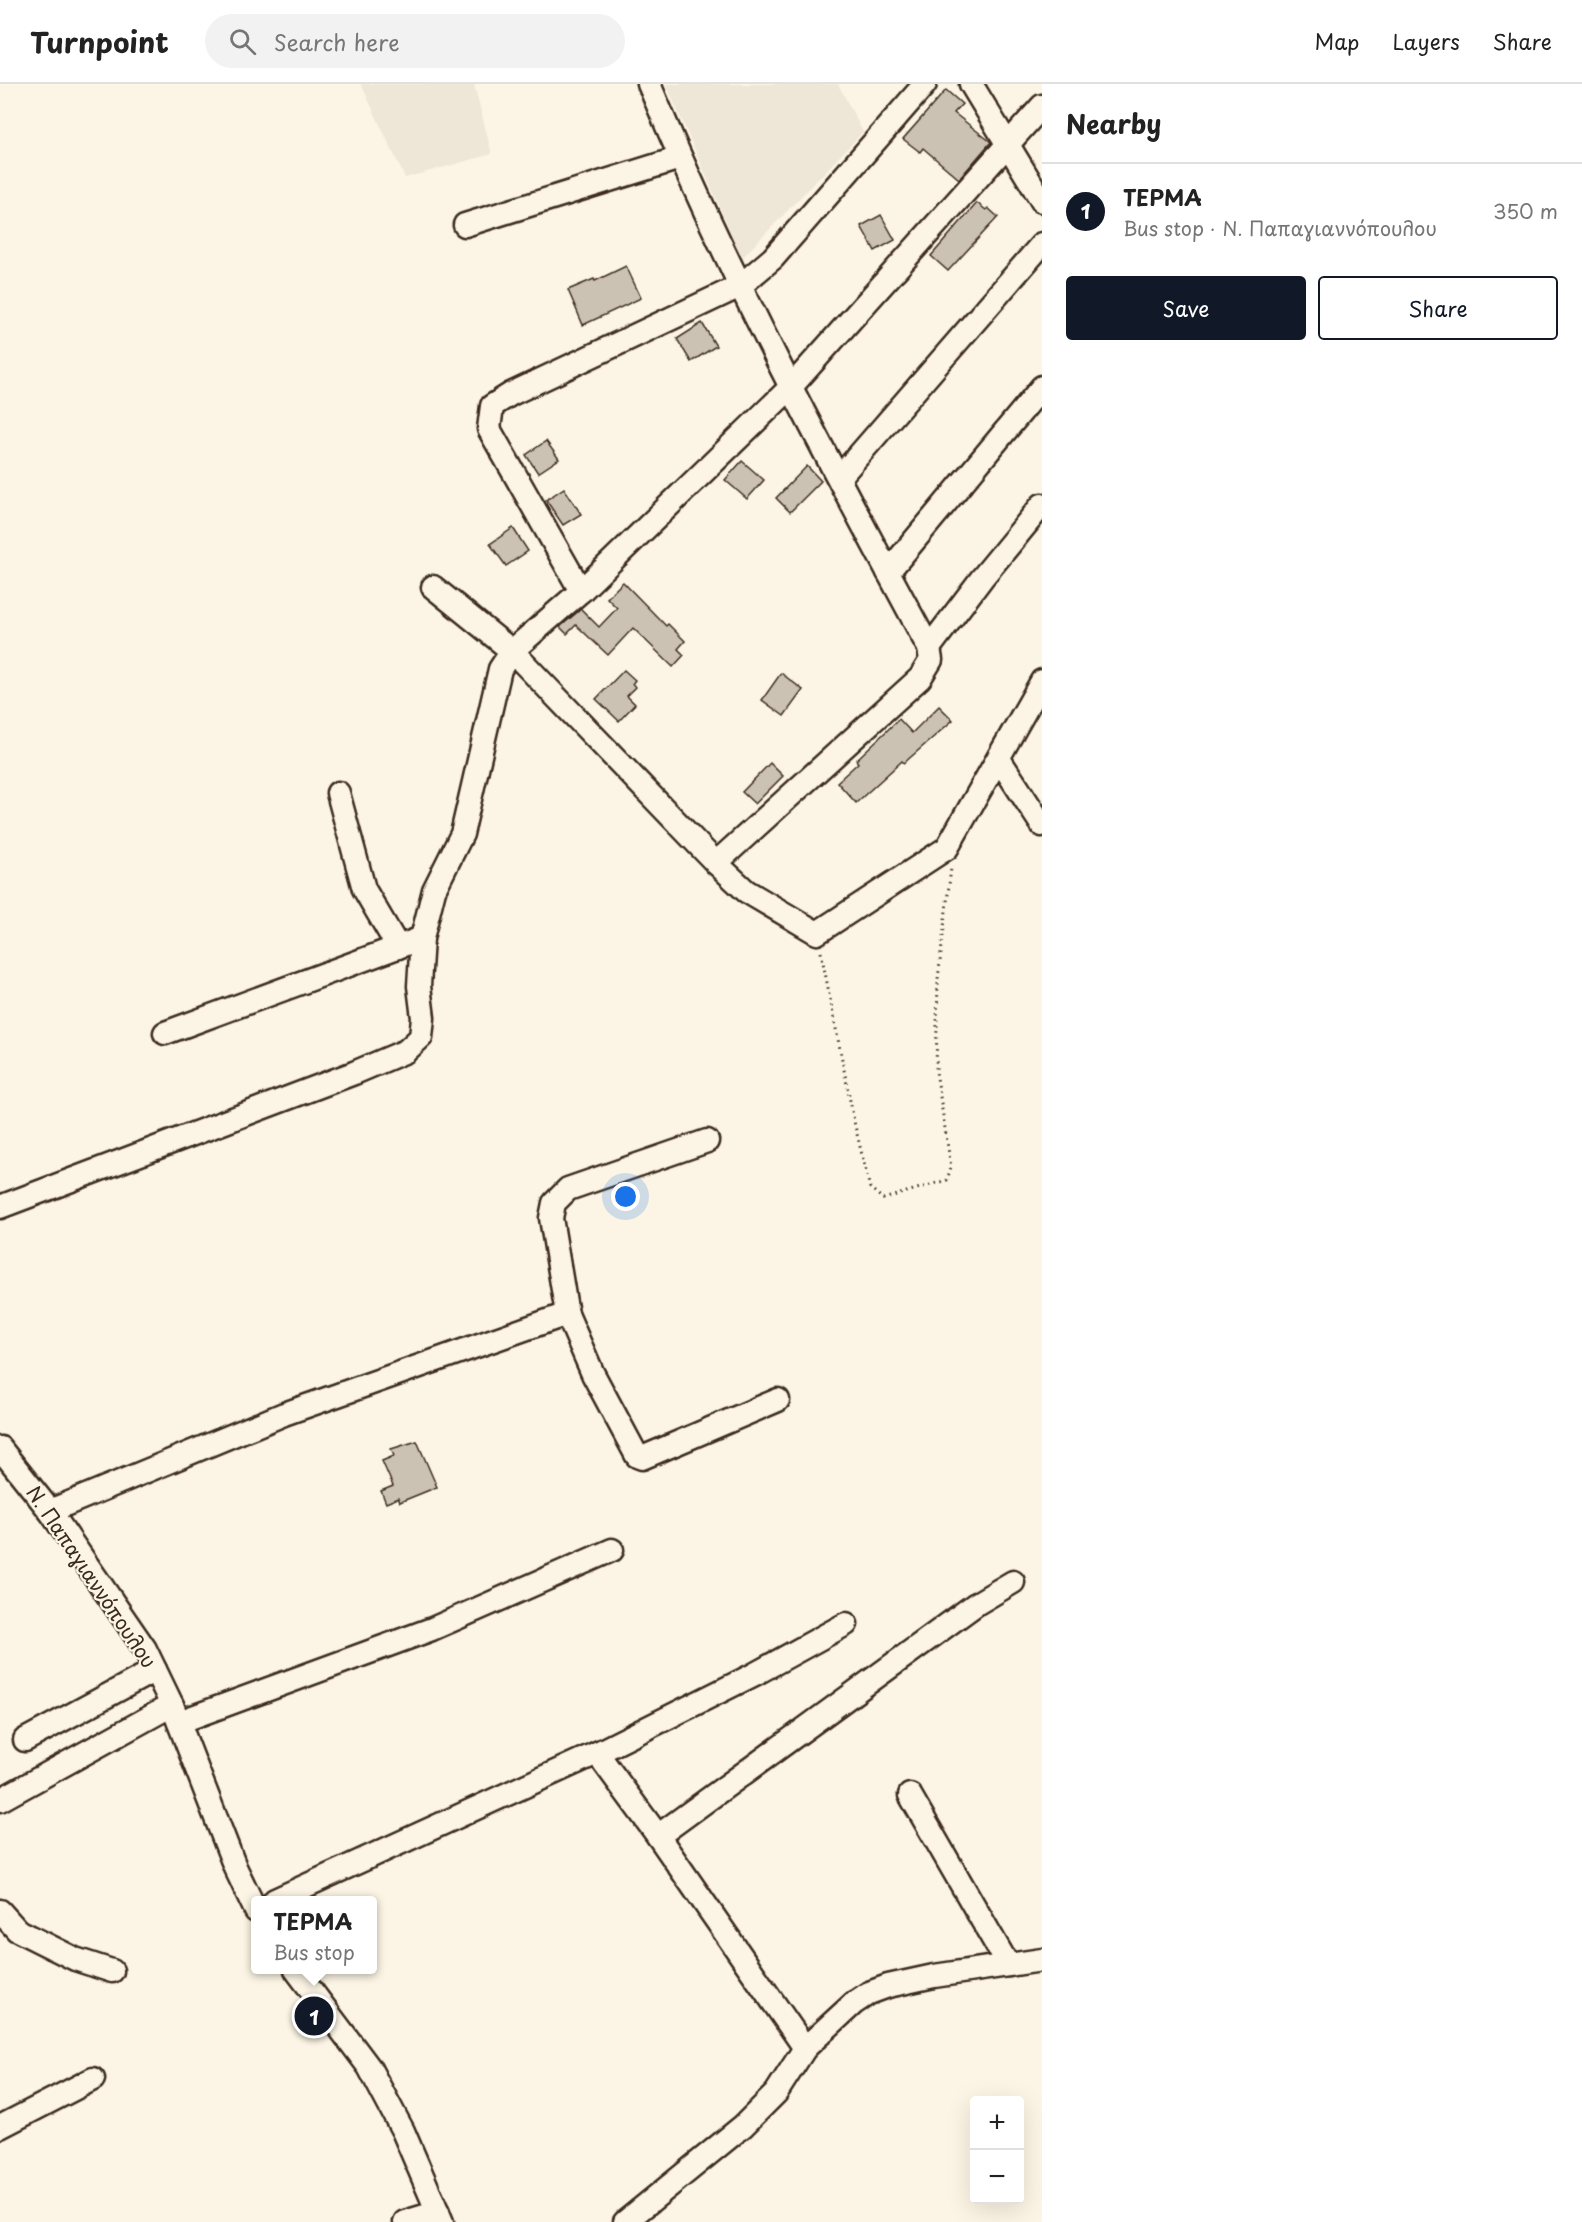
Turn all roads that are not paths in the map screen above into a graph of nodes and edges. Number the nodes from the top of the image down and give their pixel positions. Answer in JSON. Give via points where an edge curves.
{"nodes":[{"id":1,"x":649,"y":84,"type":"edge"},
{"id":2,"x":925,"y":84,"type":"edge"},
{"id":3,"x":971,"y":84,"type":"edge"},
{"id":4,"x":1042,"y":106,"type":"edge"},
{"id":5,"x":1008,"y":144,"type":"junction"},
{"id":6,"x":680,"y":158,"type":"junction"},
{"id":7,"x":1042,"y":201,"type":"edge"},
{"id":8,"x":465,"y":225,"type":"dead end"},
{"id":9,"x":1042,"y":244,"type":"edge"},
{"id":10,"x":740,"y":286,"type":"junction"},
{"id":11,"x":1042,"y":387,"type":"edge"},
{"id":12,"x":790,"y":388,"type":"junction"},
{"id":13,"x":839,"y":478,"type":"junction"},
{"id":14,"x":1042,"y":505,"type":"edge"},
{"id":15,"x":888,"y":572,"type":"junction"},
{"id":16,"x":433,"y":587,"type":"dead end"},
{"id":17,"x":581,"y":591,"type":"junction"},
{"id":18,"x":929,"y":648,"type":"junction"},
{"id":19,"x":512,"y":651,"type":"junction"},
{"id":20,"x":1042,"y":681,"type":"edge"},
{"id":21,"x":999,"y":759,"type":"junction"},
{"id":22,"x":339,"y":793,"type":"dead end"},
{"id":23,"x":1042,"y":825,"type":"edge"},
{"id":24,"x":716,"y":863,"type":"junction"},
{"id":25,"x":422,"y":938,"type":"junction"},
{"id":26,"x":398,"y":947,"type":"junction"},
{"id":27,"x":165,"y":1033,"type":"dead end"},
{"id":28,"x":707,"y":1141,"type":"dead end"},
{"id":29,"x":0,"y":1207,"type":"edge"},
{"id":30,"x":567,"y":1314,"type":"junction"},
{"id":31,"x":778,"y":1400,"type":"dead end"},
{"id":32,"x":0,"y":1448,"type":"edge"},
{"id":33,"x":50,"y":1511,"type":"junction"},
{"id":34,"x":612,"y":1550,"type":"dead end"},
{"id":35,"x":1013,"y":1582,"type":"dead end"},
{"id":36,"x":846,"y":1624,"type":"dead end"},
{"id":37,"x":155,"y":1670,"type":"junction"},
{"id":38,"x":176,"y":1714,"type":"junction"},
{"id":39,"x":26,"y":1740,"type":"dead end"},
{"id":40,"x":597,"y":1753,"type":"junction"},
{"id":41,"x":910,"y":1795,"type":"dead end"},
{"id":42,"x":0,"y":1800,"type":"edge"},
{"id":43,"x":658,"y":1836,"type":"junction"},
{"id":44,"x":284,"y":1896,"type":"edge"},
{"id":45,"x":251,"y":1901,"type":"edge"},
{"id":46,"x":0,"y":1911,"type":"edge"},
{"id":47,"x":1042,"y":1960,"type":"edge"},
{"id":48,"x":1008,"y":1965,"type":"junction"},
{"id":49,"x":112,"y":1971,"type":"dead end"},
{"id":50,"x":299,"y":1974,"type":"edge"},
{"id":51,"x":805,"y":2048,"type":"junction"},
{"id":52,"x":93,"y":2079,"type":"dead end"},
{"id":53,"x":0,"y":2127,"type":"edge"},
{"id":54,"x":440,"y":2217,"type":"edge"},
{"id":55,"x":405,"y":2222,"type":"edge"},
{"id":56,"x":625,"y":2222,"type":"edge"}],
"edges":[{"from":1,"to":6,"type":"street"},
{"from":2,"to":10,"type":"street","via":[[773,258]]},
{"from":3,"to":5,"type":"street"},
{"from":4,"to":5,"type":"street"},
{"from":5,"to":7,"type":"street"},
{"from":5,"to":12,"type":"street"},
{"from":6,"to":8,"type":"street"},
{"from":6,"to":10,"type":"street"},
{"from":9,"to":13,"type":"street"},
{"from":10,"to":12,"type":"street"},
{"from":10,"to":17,"type":"street","via":[[492,406],[489,429]]},
{"from":11,"to":15,"type":"street"},
{"from":12,"to":13,"type":"street"},
{"from":12,"to":17,"type":"street"},
{"from":13,"to":15,"type":"street"},
{"from":14,"to":18,"type":"street"},
{"from":15,"to":18,"type":"street"},
{"from":16,"to":19,"type":"street"},
{"from":17,"to":19,"type":"street"},
{"from":18,"to":24,"type":"street","via":[[931,660],[920,678]]},
{"from":19,"to":24,"type":"street"},
{"from":19,"to":25,"type":"street","via":[[500,669],[462,834],[434,890]]},
{"from":20,"to":21,"type":"street"},
{"from":21,"to":23,"type":"street"},
{"from":21,"to":24,"type":"street","via":[[947,848],[818,933],[746,891]]},
{"from":22,"to":26,"type":"street","via":[[364,889]]},
{"from":25,"to":26,"type":"street"},
{"from":25,"to":29,"type":"street","via":[[421,1037],[406,1050]]},
{"from":26,"to":27,"type":"street"},
{"from":28,"to":30,"type":"street","via":[[568,1189],[554,1203],[551,1218]]},
{"from":30,"to":31,"type":"street","via":[[593,1374],[637,1456],[642,1458]]},
{"from":30,"to":33,"type":"street","via":[[284,1414]]},
{"from":32,"to":33,"type":"street","name":"Ν. Παπαγιαννόπουλου"},
{"from":33,"to":37,"type":"street","name":"Ν. Παπαγιαννόπουλου","via":[[145,1649]]},
{"from":34,"to":38,"type":"street","via":[[432,1629]]},
{"from":35,"to":43,"type":"street","via":[[976,1604]]},
{"from":36,"to":40,"type":"street"},
{"from":37,"to":38,"type":"street","name":"Ν. Παπαγιαννόπουλου"},
{"from":37,"to":39,"type":"street"},
{"from":38,"to":42,"type":"street"},
{"from":38,"to":45,"type":"street","name":"Ν. Παπαγιαννόπουλου"},
{"from":40,"to":43,"type":"street"},
{"from":40,"to":44,"type":"street"},
{"from":41,"to":48,"type":"street"},
{"from":43,"to":51,"type":"street"},
{"from":46,"to":49,"type":"street","via":[[17,1930],[75,1959]]},
{"from":47,"to":48,"type":"street"},
{"from":48,"to":51,"type":"street","via":[[934,1976],[869,1993]]},
{"from":50,"to":54,"type":"street","via":[[374,2076]]},
{"from":51,"to":56,"type":"street","via":[[776,2092],[743,2126]]},
{"from":52,"to":53,"type":"street"},
{"from":54,"to":55,"type":"street"}]}
